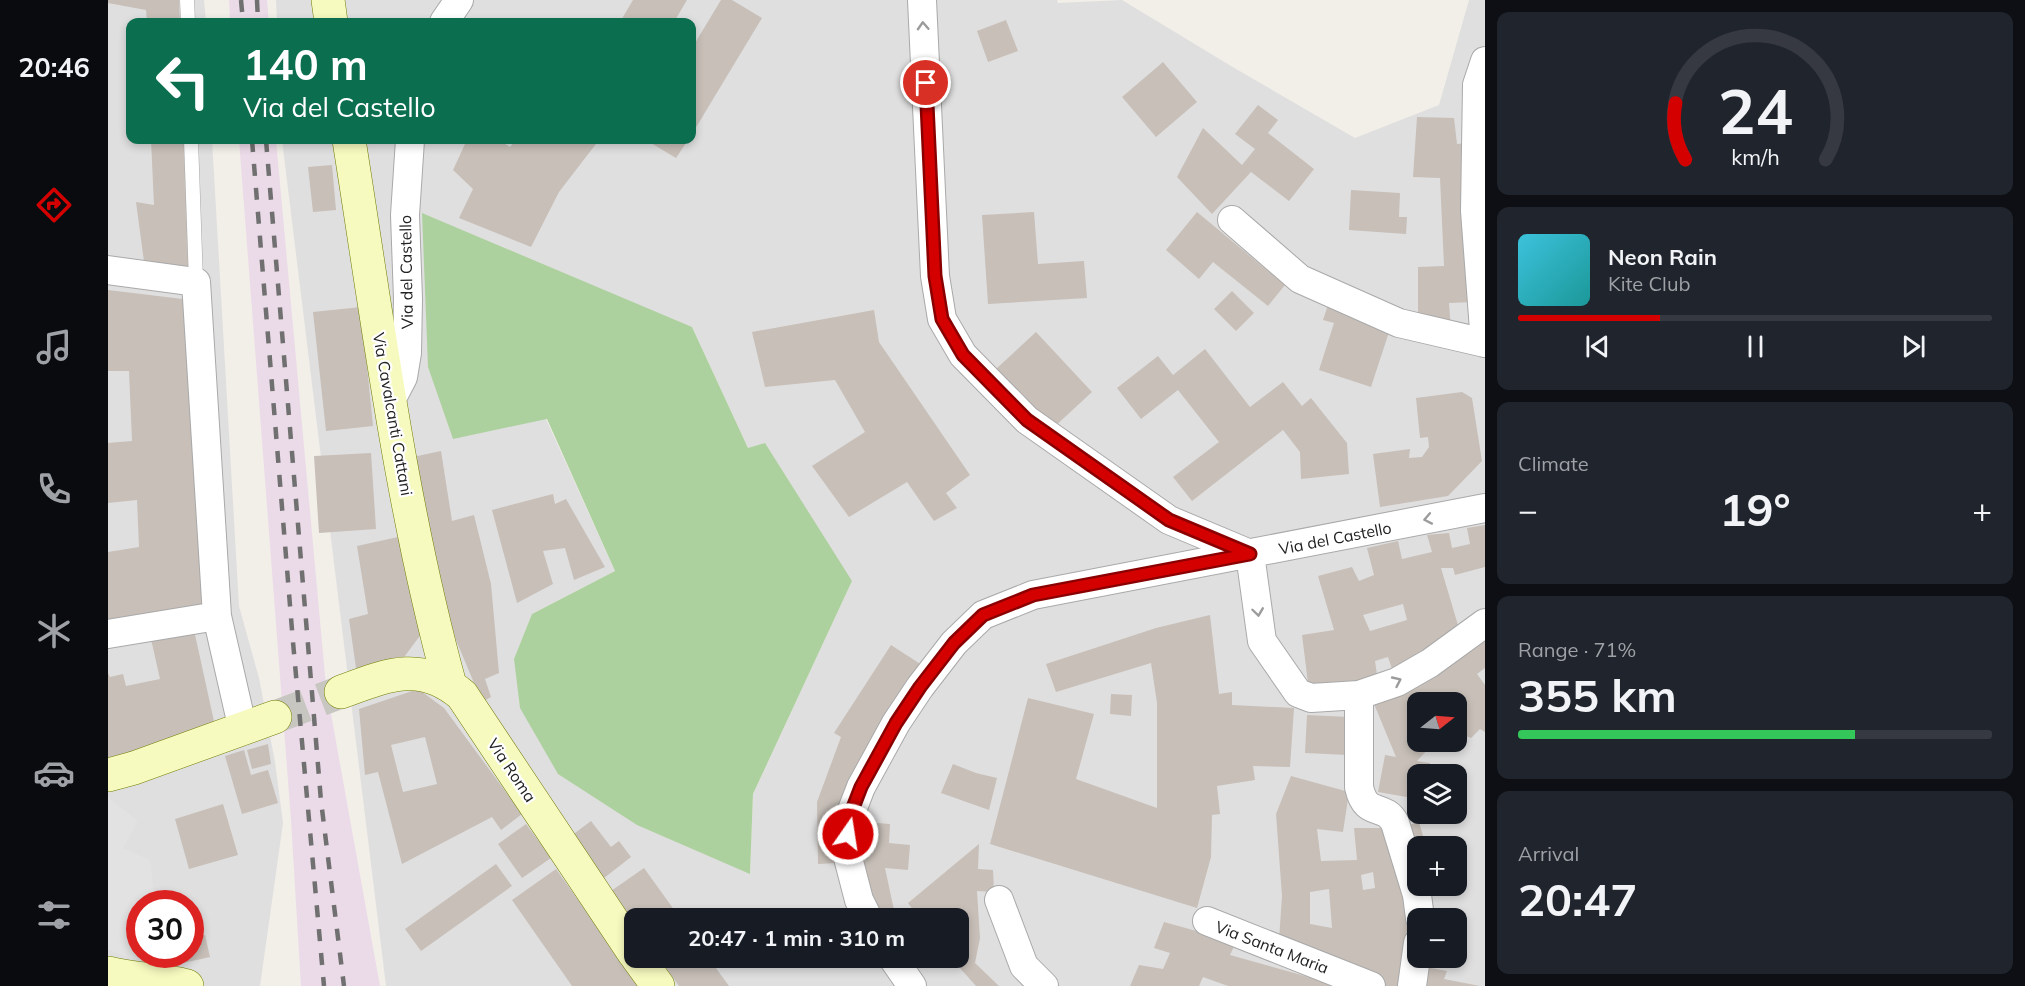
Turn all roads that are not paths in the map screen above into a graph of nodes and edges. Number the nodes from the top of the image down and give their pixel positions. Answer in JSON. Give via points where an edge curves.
{"nodes":[{"id":1,"x":187,"y":0,"type":"edge"},
{"id":2,"x":328,"y":0,"type":"edge"},
{"id":3,"x":459,"y":0,"type":"edge"},
{"id":4,"x":922,"y":0,"type":"edge"},
{"id":5,"x":188,"y":18,"type":"edge"},
{"id":6,"x":330,"y":18,"type":"edge"},
{"id":7,"x":447,"y":18,"type":"edge"},
{"id":8,"x":1485,"y":61,"type":"edge"},
{"id":9,"x":191,"y":144,"type":"edge"},
{"id":10,"x":350,"y":144,"type":"edge"},
{"id":11,"x":410,"y":144,"type":"edge"},
{"id":12,"x":1232,"y":220,"type":"dead end"},
{"id":13,"x":108,"y":270,"type":"edge"},
{"id":14,"x":196,"y":282,"type":"junction"},
{"id":15,"x":1485,"y":343,"type":"edge"},
{"id":16,"x":390,"y":402,"type":"junction"},
{"id":17,"x":1485,"y":508,"type":"edge"},
{"id":18,"x":1250,"y":554,"type":"junction"},
{"id":19,"x":217,"y":616,"type":"junction"},
{"id":20,"x":1485,"y":624,"type":"edge"},
{"id":21,"x":108,"y":634,"type":"edge"},
{"id":22,"x":450,"y":685,"type":"junction"},
{"id":23,"x":341,"y":692,"type":"tunnel mouth"},
{"id":24,"x":1359,"y":695,"type":"junction"},
{"id":25,"x":276,"y":717,"type":"tunnel mouth"},
{"id":26,"x":243,"y":730,"type":"junction"},
{"id":27,"x":109,"y":776,"type":"edge"},
{"id":28,"x":999,"y":900,"type":"dead end"},
{"id":29,"x":863,"y":908,"type":"edge"},
{"id":30,"x":1419,"y":908,"type":"edge"},
{"id":31,"x":1207,"y":921,"type":"dead end"},
{"id":32,"x":624,"y":938,"type":"edge"},
{"id":33,"x":645,"y":968,"type":"edge"},
{"id":34,"x":900,"y":968,"type":"edge"},
{"id":35,"x":1415,"y":968,"type":"edge"},
{"id":36,"x":108,"y":973,"type":"edge"},
{"id":37,"x":180,"y":984,"type":"edge"},
{"id":38,"x":658,"y":986,"type":"edge"},
{"id":39,"x":912,"y":986,"type":"edge"},
{"id":40,"x":1044,"y":986,"type":"edge"},
{"id":41,"x":1371,"y":986,"type":"edge"},
{"id":42,"x":1412,"y":986,"type":"edge"}],
"edges":[{"from":1,"to":5,"type":"lane"},
{"from":2,"to":6,"type":"main road"},
{"from":3,"to":7,"type":"street"},
{"from":18,"to":4,"type":"street","one_way":true,"via":[[1169,520],[1027,420],[963,355],[942,319],[935,276]]},
{"from":8,"to":15,"type":"street","via":[[1477,85],[1475,211]]},
{"from":9,"to":14,"type":"lane"},
{"from":10,"to":16,"type":"main road","name":"Via Cavalcanti Cattani"},
{"from":11,"to":16,"type":"street","name":"Via del Castello","via":[[405,215],[407,353],[403,377]]},
{"from":12,"to":15,"type":"street","via":[[1300,279],[1399,323]]},
{"from":13,"to":14,"type":"street"},
{"from":14,"to":19,"type":"street"},
{"from":16,"to":22,"type":"main road","name":"Via Cavalcanti Cattani","via":[[419,563]]},
{"from":17,"to":18,"type":"street","name":"Via del Castello","one_way":true},
{"from":18,"to":24,"type":"street","one_way":true,"via":[[1262,641],[1298,693],[1311,698]]},
{"from":18,"to":29,"type":"street","name":"Via del Castello","via":[[1033,595],[983,615],[954,643],[920,687],[861,787],[849,818],[846,850]]},
{"from":19,"to":21,"type":"street"},
{"from":19,"to":26,"type":"street"},
{"from":24,"to":20,"type":"street","one_way":true,"via":[[1396,682],[1430,663]]},
{"from":22,"to":23,"type":"main road","name":"Via Roma","via":[[427,675],[405,673]]},
{"from":22,"to":32,"type":"main road","name":"Via Roma","via":[[476,715]]},
{"from":24,"to":30,"type":"street","via":[[1362,799],[1367,806],[1392,817]]},
{"from":25,"to":26,"type":"main road"},
{"from":26,"to":27,"type":"main road"},
{"from":28,"to":40,"type":"street","via":[[1024,966]]},
{"from":31,"to":41,"type":"street","name":"Via Santa Maria"},
{"from":33,"to":38,"type":"main road"},
{"from":34,"to":39,"type":"street"},
{"from":35,"to":42,"type":"street"},
{"from":36,"to":37,"type":"main road"}]}
